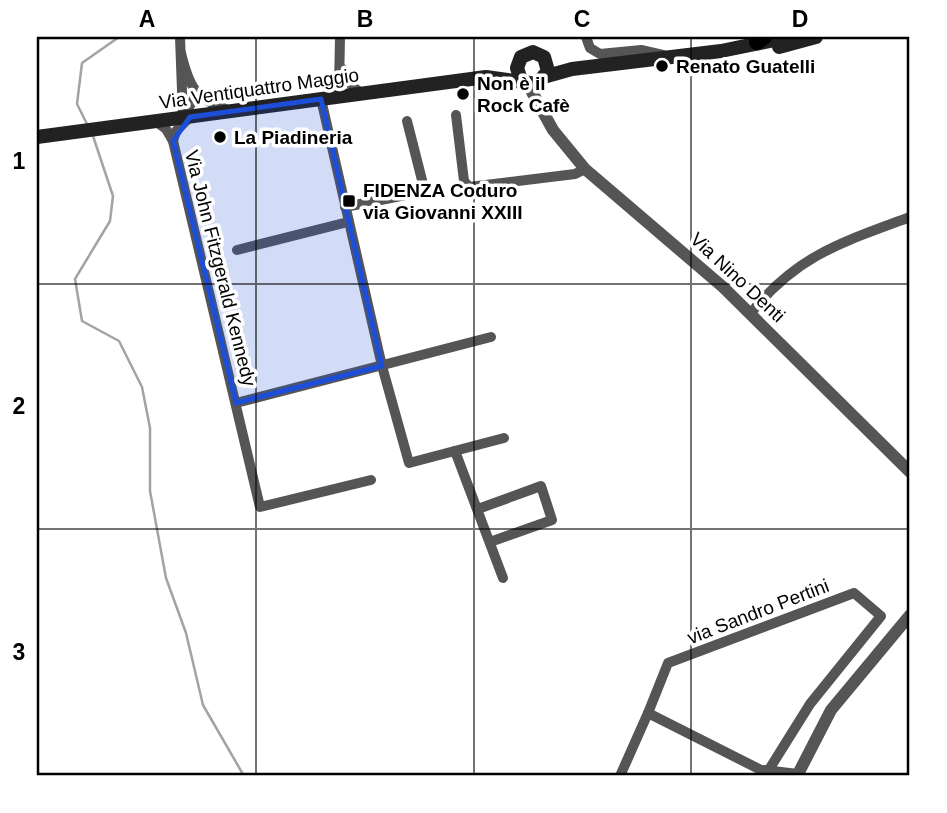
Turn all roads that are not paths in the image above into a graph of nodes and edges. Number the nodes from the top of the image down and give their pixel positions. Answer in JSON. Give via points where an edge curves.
{"nodes":[{"id":1,"x":180,"y":37,"type":"edge"},
{"id":2,"x":340,"y":37,"type":"edge"},
{"id":3,"x":586,"y":37,"type":"edge"},
{"id":4,"x":789,"y":37,"type":"edge"},
{"id":5,"x":816,"y":37,"type":"edge"},
{"id":6,"x":761,"y":39,"type":"edge"},
{"id":7,"x":736,"y":48,"type":"junction"},
{"id":8,"x":181,"y":53,"type":"junction"},
{"id":9,"x":544,"y":57,"type":"junction"},
{"id":10,"x":674,"y":58,"type":"junction"},
{"id":11,"x":340,"y":62,"type":"junction"},
{"id":12,"x":517,"y":64,"type":"junction"},
{"id":13,"x":572,"y":69,"type":"junction"},
{"id":14,"x":486,"y":77,"type":"junction"},
{"id":15,"x":546,"y":77,"type":"junction"},
{"id":16,"x":524,"y":81,"type":"junction"},
{"id":17,"x":194,"y":90,"type":"junction"},
{"id":18,"x":362,"y":94,"type":"junction"},
{"id":19,"x":327,"y":98,"type":"junction"},
{"id":20,"x":231,"y":111,"type":"junction"},
{"id":21,"x":543,"y":111,"type":"junction"},
{"id":22,"x":456,"y":115,"type":"dead end"},
{"id":23,"x":187,"y":117,"type":"junction"},
{"id":24,"x":155,"y":121,"type":"junction"},
{"id":25,"x":407,"y":121,"type":"dead end"},
{"id":26,"x":37,"y":137,"type":"edge"},
{"id":27,"x":173,"y":141,"type":"junction"},
{"id":28,"x":585,"y":169,"type":"junction"},
{"id":29,"x":345,"y":207,"type":"junction"},
{"id":30,"x":910,"y":217,"type":"edge"},
{"id":31,"x":348,"y":222,"type":"junction"},
{"id":32,"x":237,"y":250,"type":"dead end"},
{"id":33,"x":751,"y":313,"type":"junction"},
{"id":34,"x":491,"y":337,"type":"dead end"},
{"id":35,"x":382,"y":366,"type":"junction"},
{"id":36,"x":236,"y":402,"type":"junction"},
{"id":37,"x":504,"y":438,"type":"dead end"},
{"id":38,"x":455,"y":451,"type":"junction"},
{"id":39,"x":910,"y":472,"type":"edge"},
{"id":40,"x":371,"y":480,"type":"dead end"},
{"id":41,"x":478,"y":509,"type":"junction"},
{"id":42,"x":490,"y":542,"type":"junction"},
{"id":43,"x":503,"y":578,"type":"dead end"},
{"id":44,"x":910,"y":615,"type":"edge"},
{"id":45,"x":648,"y":713,"type":"junction"},
{"id":46,"x":765,"y":773,"type":"edge"},
{"id":47,"x":798,"y":775,"type":"edge"},
{"id":48,"x":620,"y":776,"type":"edge"}],
"edges":[{"from":1,"to":8,"type":"street"},
{"from":2,"to":11,"type":"street"},
{"from":3,"to":10,"type":"street","via":[[590,48],[600,54],[641,50]]},
{"from":4,"to":6,"type":"main road"},
{"from":5,"to":7,"type":"main road","via":[[787,46]]},
{"from":6,"to":7,"type":"main road"},
{"from":7,"to":10,"type":"main road"},
{"from":8,"to":17,"type":"street"},
{"from":8,"to":23,"type":"street"},
{"from":9,"to":12,"type":"main road","via":[[528,53]]},
{"from":9,"to":13,"type":"main road"},
{"from":9,"to":15,"type":"main road"},
{"from":10,"to":13,"type":"main road"},
{"from":11,"to":18,"type":"street","via":[[346,77]]},
{"from":11,"to":19,"type":"street","via":[[339,88]]},
{"from":12,"to":14,"type":"main road"},
{"from":12,"to":16,"type":"main road"},
{"from":13,"to":15,"type":"main road"},
{"from":14,"to":16,"type":"main road"},
{"from":14,"to":18,"type":"main road","name":"Via Ventiquattro Maggio"},
{"from":15,"to":16,"type":"main road","via":[[537,83]]},
{"from":15,"to":21,"type":"street","via":[[541,89]]},
{"from":16,"to":21,"type":"street","name":"Via Nino Denti"},
{"from":17,"to":20,"type":"street","via":[[206,102]]},
{"from":17,"to":23,"type":"street","name":"Via John Fitzgerald Kennedy"},
{"from":18,"to":19,"type":"main road","name":"Via Ventiquattro Maggio"},
{"from":19,"to":20,"type":"main road","name":"Via Ventiquattro Maggio"},
{"from":19,"to":29,"type":"street"},
{"from":20,"to":23,"type":"main road","name":"Via Ventiquattro Maggio"},
{"from":21,"to":28,"type":"street","name":"Via Nino Denti","via":[[569,153]]},
{"from":22,"to":28,"type":"street","via":[[464,181],[469,187]]},
{"from":23,"to":24,"type":"main road","name":"Via Ventiquattro Maggio"},
{"from":23,"to":27,"type":"street","name":"Via John Fitzgerald Kennedy"},
{"from":24,"to":26,"type":"main road","name":"Via Ventiquattro Maggio"},
{"from":24,"to":27,"type":"street","name":"Via John Fitzgerald Kennedy"},
{"from":25,"to":29,"type":"street","via":[[424,188]]},
{"from":27,"to":36,"type":"street","name":"Via John Fitzgerald Kennedy"},
{"from":28,"to":33,"type":"street","name":"Via Nino Denti"},
{"from":29,"to":31,"type":"street"},
{"from":30,"to":33,"type":"street","via":[[807,259],[769,290]]},
{"from":31,"to":32,"type":"street"},
{"from":31,"to":35,"type":"street"},
{"from":33,"to":39,"type":"street","name":"Via Nino Denti"},
{"from":34,"to":35,"type":"street","name":"Via John Fitzgerald Kennedy"},
{"from":35,"to":36,"type":"street","name":"Via John Fitzgerald Kennedy"},
{"from":35,"to":38,"type":"street","via":[[409,463]]},
{"from":36,"to":40,"type":"street","name":"Via John Fitzgerald Kennedy","via":[[260,508]]},
{"from":37,"to":38,"type":"street"},
{"from":38,"to":41,"type":"street"},
{"from":41,"to":42,"type":"street"},
{"from":41,"to":42,"type":"street","via":[[541,486],[552,520]]},
{"from":42,"to":43,"type":"street"},
{"from":44,"to":47,"type":"street","via":[[831,710]]},
{"from":45,"to":46,"type":"street"},
{"from":45,"to":46,"type":"street","name":"via Sandro Pertini","via":[[668,663],[854,593],[881,615],[810,704]]},
{"from":45,"to":48,"type":"street","name":"via Sandro Pertini"},
{"from":46,"to":47,"type":"street"}]}
